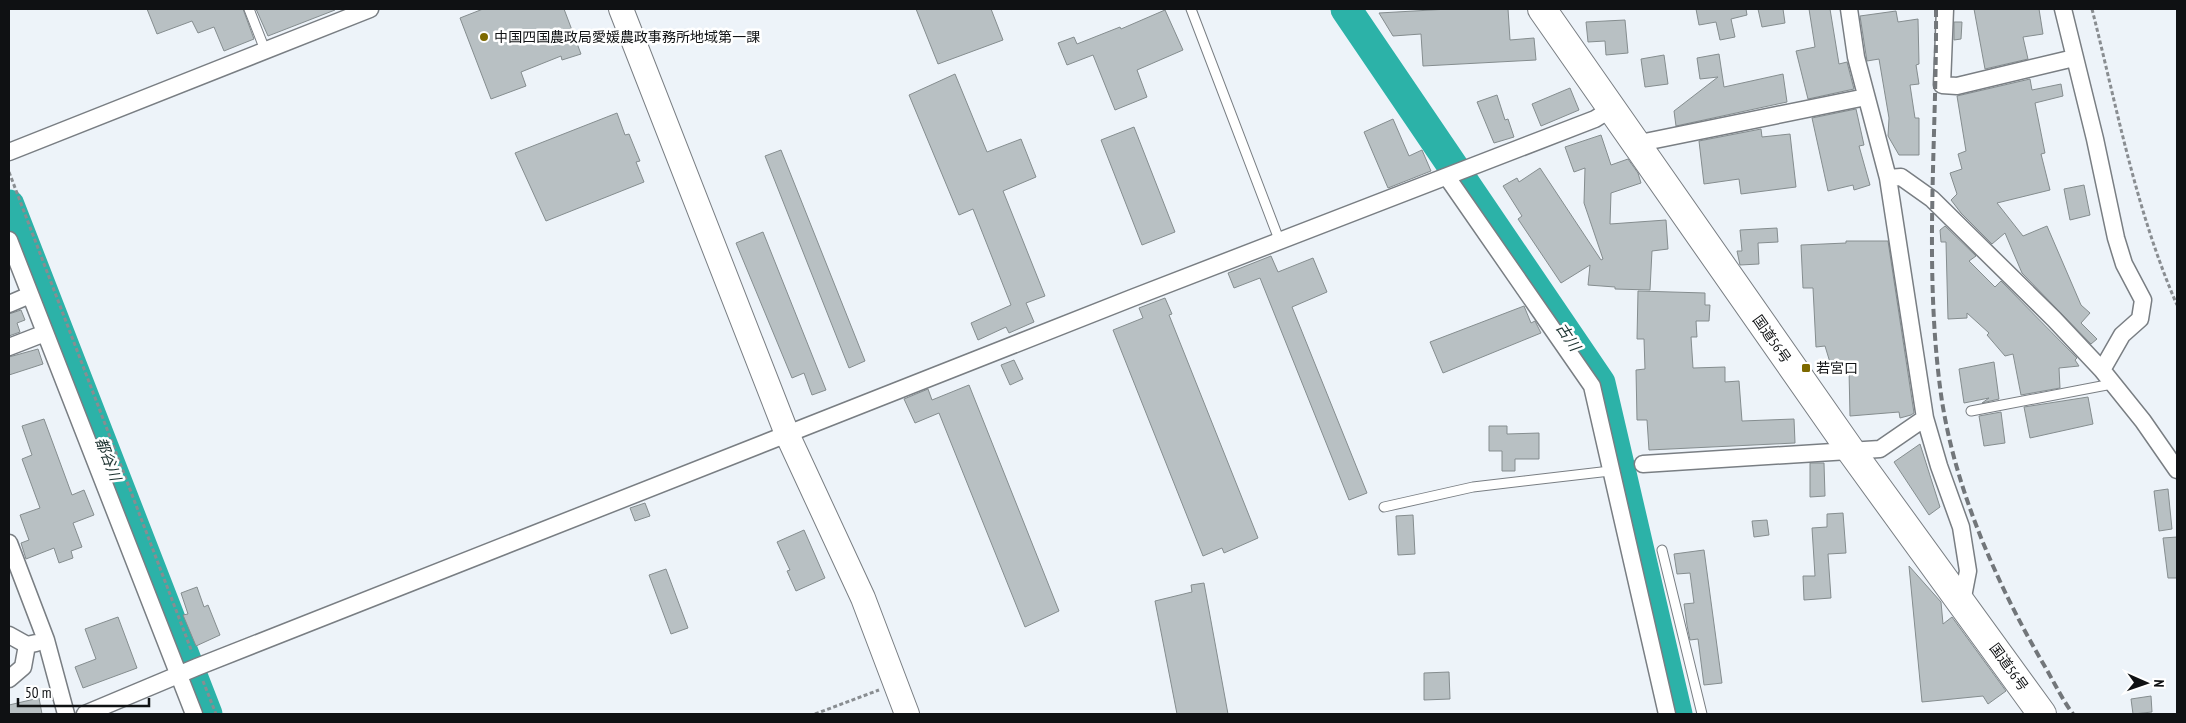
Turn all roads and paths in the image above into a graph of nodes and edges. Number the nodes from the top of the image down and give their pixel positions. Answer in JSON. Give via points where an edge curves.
{"nodes":[{"id":1,"x":249,"y":9,"type":"edge"},
{"id":2,"x":370,"y":9,"type":"edge"},
{"id":3,"x":621,"y":9,"type":"edge"},
{"id":4,"x":1191,"y":9,"type":"edge"},
{"id":5,"x":1542,"y":9,"type":"edge"},
{"id":6,"x":1849,"y":9,"type":"edge"},
{"id":7,"x":1945,"y":9,"type":"edge"},
{"id":8,"x":2063,"y":9,"type":"edge"},
{"id":9,"x":2092,"y":9,"type":"edge"},
{"id":10,"x":265,"y":50,"type":"junction"},
{"id":11,"x":2074,"y":58,"type":"junction"},
{"id":12,"x":1866,"y":97,"type":"junction"},
{"id":13,"x":1611,"y":108,"type":"junction"},
{"id":14,"x":1635,"y":144,"type":"junction"},
{"id":15,"x":9,"y":152,"type":"edge"},
{"id":16,"x":9,"y":172,"type":"edge"},
{"id":17,"x":1450,"y":176,"type":"junction"},
{"id":18,"x":1888,"y":178,"type":"junction"},
{"id":19,"x":1280,"y":242,"type":"junction"},
{"id":20,"x":9,"y":243,"type":"edge"},
{"id":21,"x":30,"y":295,"type":"junction"},
{"id":22,"x":9,"y":304,"type":"edge"},
{"id":23,"x":2177,"y":305,"type":"edge"},
{"id":24,"x":45,"y":333,"type":"junction"},
{"id":25,"x":9,"y":347,"type":"edge"},
{"id":26,"x":2102,"y":370,"type":"junction"},
{"id":27,"x":2112,"y":384,"type":"junction"},
{"id":28,"x":1970,"y":411,"type":"dead end"},
{"id":29,"x":1925,"y":418,"type":"junction"},
{"id":30,"x":788,"y":434,"type":"junction"},
{"id":31,"x":1851,"y":451,"type":"junction"},
{"id":32,"x":1643,"y":464,"type":"dead end"},
{"id":33,"x":2177,"y":470,"type":"edge"},
{"id":34,"x":1610,"y":471,"type":"junction"},
{"id":35,"x":1384,"y":506,"type":"dead end"},
{"id":36,"x":9,"y":543,"type":"edge"},
{"id":37,"x":1662,"y":550,"type":"dead end"},
{"id":38,"x":1962,"y":602,"type":"junction"},
{"id":39,"x":9,"y":635,"type":"edge"},
{"id":40,"x":46,"y":640,"type":"junction"},
{"id":41,"x":27,"y":645,"type":"junction"},
{"id":42,"x":189,"y":671,"type":"junction"},
{"id":43,"x":9,"y":679,"type":"edge"},
{"id":44,"x":895,"y":683,"type":"junction"},
{"id":45,"x":66,"y":714,"type":"edge"},
{"id":46,"x":85,"y":714,"type":"edge"},
{"id":47,"x":194,"y":714,"type":"edge"},
{"id":48,"x":216,"y":714,"type":"edge"},
{"id":49,"x":816,"y":714,"type":"edge"},
{"id":50,"x":907,"y":714,"type":"edge"},
{"id":51,"x":1668,"y":714,"type":"edge"},
{"id":52,"x":1702,"y":714,"type":"edge"},
{"id":53,"x":2042,"y":714,"type":"edge"}],
"edges":[{"from":1,"to":10,"type":"lane"},
{"from":2,"to":10,"type":"street"},
{"from":3,"to":30,"type":"street"},
{"from":4,"to":19,"type":"lane"},
{"from":5,"to":13,"type":"highway","name":"国道56号"},
{"from":6,"to":12,"type":"street"},
{"from":7,"to":11,"type":"street","via":[[1942,85],[1957,86]]},
{"from":8,"to":11,"type":"street"},
{"from":9,"to":23,"type":"path","via":[[2140,201],[2158,262]]},
{"from":10,"to":15,"type":"street"},
{"from":11,"to":26,"type":"street","via":[[2116,238],[2124,264],[2143,300],[2140,319],[2122,335]]},
{"from":12,"to":14,"type":"street"},
{"from":12,"to":18,"type":"street"},
{"from":13,"to":14,"type":"highway","name":"国道56号"},
{"from":13,"to":17,"type":"street","via":[[1595,119]]},
{"from":14,"to":31,"type":"highway","name":"国道56号"},
{"from":16,"to":42,"type":"path"},
{"from":17,"to":19,"type":"street"},
{"from":17,"to":34,"type":"street","via":[[1592,386]]},
{"from":18,"to":26,"type":"street","via":[[1901,177],[1932,199]]},
{"from":18,"to":29,"type":"street"},
{"from":19,"to":30,"type":"street"},
{"from":20,"to":21,"type":"street"},
{"from":21,"to":22,"type":"street"},
{"from":21,"to":24,"type":"street"},
{"from":24,"to":25,"type":"street"},
{"from":24,"to":42,"type":"street"},
{"from":26,"to":27,"type":"street"},
{"from":27,"to":28,"type":"lane"},
{"from":27,"to":33,"type":"street"},
{"from":29,"to":31,"type":"street","via":[[1880,449]]},
{"from":29,"to":38,"type":"street","via":[[1961,527],[1968,571]]},
{"from":30,"to":42,"type":"street"},
{"from":30,"to":44,"type":"street","via":[[863,598]]},
{"from":31,"to":32,"type":"street"},
{"from":31,"to":38,"type":"highway","name":"国道56号"},
{"from":34,"to":35,"type":"lane","via":[[1473,487]]},
{"from":34,"to":51,"type":"street"},
{"from":36,"to":40,"type":"street"},
{"from":37,"to":52,"type":"lane"},
{"from":38,"to":53,"type":"highway","name":"国道56号"},
{"from":39,"to":41,"type":"street"},
{"from":40,"to":41,"type":"street"},
{"from":40,"to":45,"type":"street"},
{"from":41,"to":43,"type":"street","via":[[23,667]]},
{"from":42,"to":46,"type":"street"},
{"from":42,"to":47,"type":"street"},
{"from":42,"to":48,"type":"path"},
{"from":44,"to":49,"type":"path"},
{"from":44,"to":50,"type":"street"}]}
